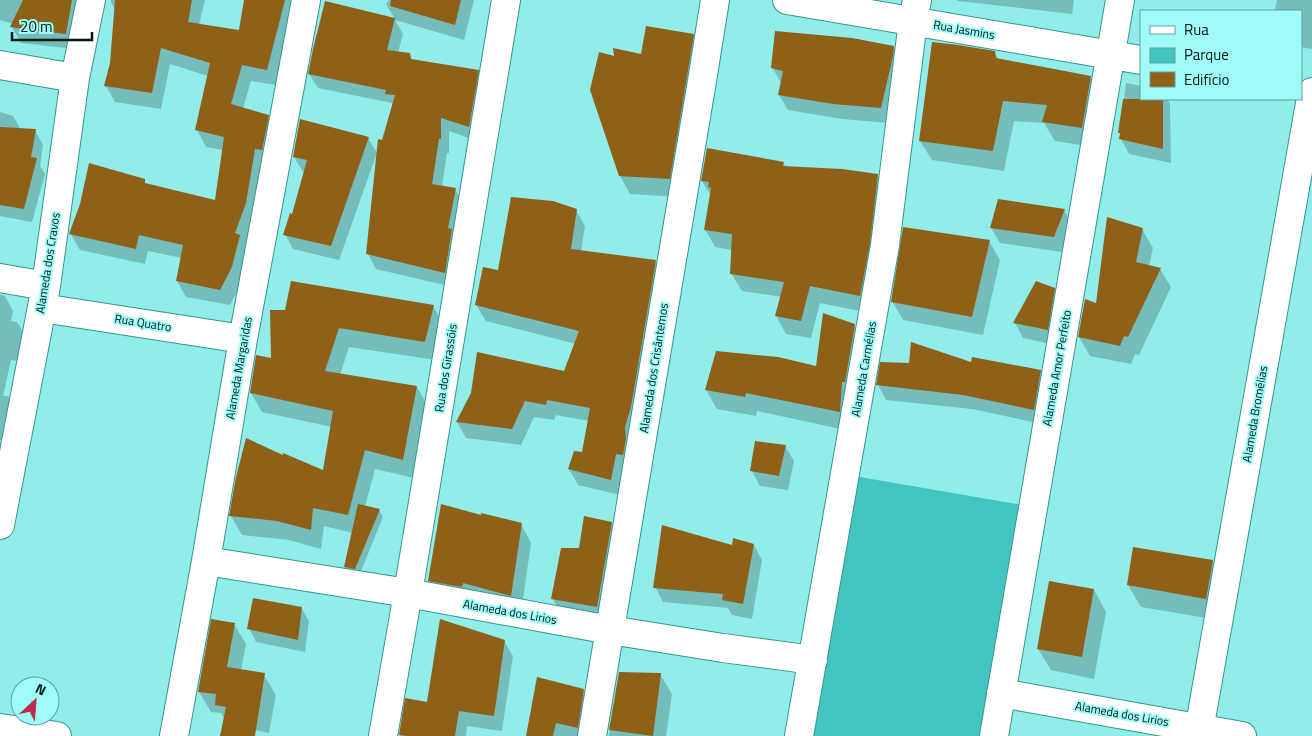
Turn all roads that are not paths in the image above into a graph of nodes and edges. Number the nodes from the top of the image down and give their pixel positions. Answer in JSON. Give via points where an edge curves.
{"nodes":[{"id":1,"x":91,"y":0,"type":"edge"},
{"id":2,"x":306,"y":0,"type":"edge"},
{"id":3,"x":506,"y":0,"type":"edge"},
{"id":4,"x":715,"y":0,"type":"edge"},
{"id":5,"x":787,"y":0,"type":"edge"},
{"id":6,"x":1120,"y":0,"type":"edge"},
{"id":7,"x":915,"y":11,"type":"edge"},
{"id":8,"x":1110,"y":55,"type":"junction"},
{"id":9,"x":1140,"y":60,"type":"edge"},
{"id":10,"x":0,"y":65,"type":"edge"},
{"id":11,"x":75,"y":78,"type":"junction"},
{"id":12,"x":1312,"y":92,"type":"edge"},
{"id":13,"x":0,"y":278,"type":"edge"},
{"id":14,"x":44,"y":297,"type":"junction"},
{"id":15,"x":243,"y":339,"type":"junction"},
{"id":16,"x":4,"y":481,"type":"edge"},
{"id":17,"x":0,"y":525,"type":"edge"},
{"id":18,"x":206,"y":561,"type":"junction"},
{"id":19,"x":408,"y":593,"type":"junction"},
{"id":20,"x":610,"y":630,"type":"junction"},
{"id":21,"x":814,"y":660,"type":"junction"},
{"id":22,"x":1002,"y":693,"type":"junction"},
{"id":23,"x":0,"y":728,"type":"edge"},
{"id":24,"x":1198,"y":732,"type":"edge"},
{"id":25,"x":56,"y":736,"type":"edge"},
{"id":26,"x":174,"y":736,"type":"edge"},
{"id":27,"x":383,"y":736,"type":"edge"},
{"id":28,"x":592,"y":736,"type":"edge"},
{"id":29,"x":799,"y":736,"type":"edge"},
{"id":30,"x":994,"y":736,"type":"edge"},
{"id":31,"x":1242,"y":736,"type":"edge"}],
"edges":[{"from":1,"to":11,"type":"street","name":"Alameda dos Cravos"},
{"from":2,"to":15,"type":"street","name":"Alameda Margaridas"},
{"from":3,"to":19,"type":"street","name":"Rua dos Girassóis"},
{"from":4,"to":20,"type":"street","name":"Alameda dos Crisântemos"},
{"from":5,"to":7,"type":"street","name":"Rua Jasmins"},
{"from":6,"to":8,"type":"street","name":"Alameda Amor Perfeito"},
{"from":7,"to":8,"type":"street","name":"Rua Jasmins"},
{"from":7,"to":21,"type":"street","name":"Alameda Carmélias","via":[[885,244]]},
{"from":8,"to":9,"type":"street","name":"Rua Jasmins"},
{"from":8,"to":22,"type":"street","name":"Alameda Amor Perfeito"},
{"from":10,"to":11,"type":"street"},
{"from":11,"to":14,"type":"street","name":"Alameda dos Cravos"},
{"from":12,"to":24,"type":"street","name":"Alameda Bromélias"},
{"from":13,"to":14,"type":"street","name":"Rua Quatro"},
{"from":14,"to":15,"type":"street","name":"Rua Quatro"},
{"from":14,"to":16,"type":"street","name":"Alameda dos Cravos"},
{"from":15,"to":18,"type":"street","name":"Alameda Margaridas"},
{"from":16,"to":17,"type":"street","name":"Alameda dos Cravos"},
{"from":18,"to":19,"type":"street","name":"Alameda dos Lirios"},
{"from":18,"to":26,"type":"street","name":"Alameda Margaridas"},
{"from":19,"to":20,"type":"street","name":"Alameda dos Lirios"},
{"from":19,"to":27,"type":"street","name":"Rua dos Girassóis"},
{"from":20,"to":21,"type":"street","name":"Alameda dos Lirios"},
{"from":20,"to":28,"type":"street","name":"Alameda dos Crisântemos"},
{"from":21,"to":29,"type":"street","name":"Alameda Carmélias"},
{"from":22,"to":24,"type":"street","name":"Alameda dos Lirios"},
{"from":22,"to":30,"type":"street","name":"Alameda Amor Perfeito"},
{"from":23,"to":25,"type":"street"},
{"from":24,"to":31,"type":"street","name":"Alameda dos Lirios"}]}
